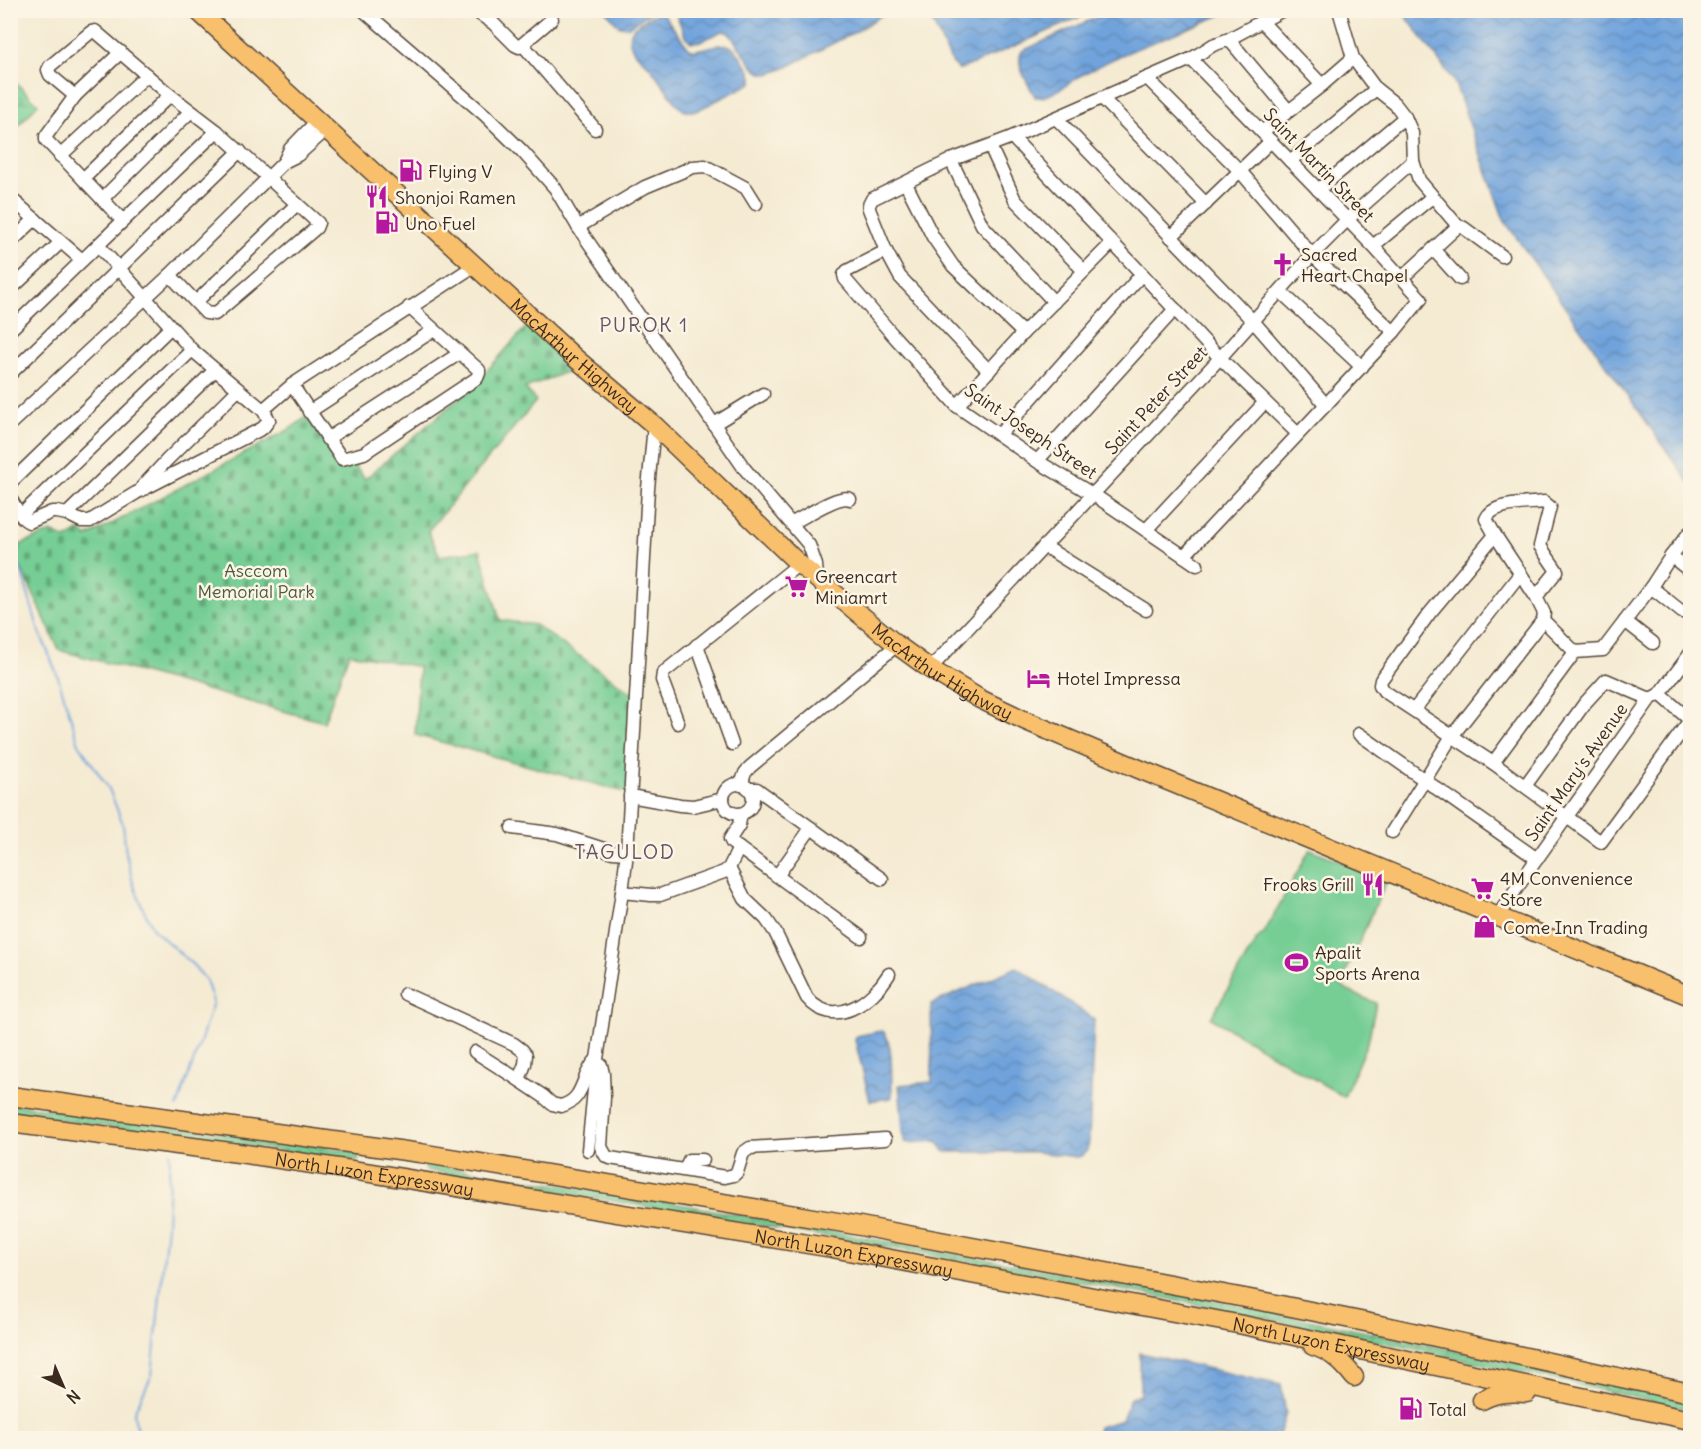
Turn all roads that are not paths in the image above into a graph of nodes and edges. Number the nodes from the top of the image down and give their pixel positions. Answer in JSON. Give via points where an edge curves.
{"nodes":[{"id":1,"x":197,"y":10,"type":"edge"},
{"id":2,"x":474,"y":10,"type":"edge"},
{"id":3,"x":1283,"y":10,"type":"edge"},
{"id":4,"x":1339,"y":10,"type":"edge"},
{"id":5,"x":365,"y":11,"type":"edge"},
{"id":6,"x":552,"y":19,"type":"dead end"},
{"id":7,"x":1262,"y":22,"type":"junction"},
{"id":8,"x":1227,"y":39,"type":"junction"},
{"id":9,"x":523,"y":45,"type":"junction"},
{"id":10,"x":121,"y":52,"type":"junction"},
{"id":11,"x":1353,"y":58,"type":"junction"},
{"id":12,"x":1191,"y":59,"type":"junction"},
{"id":13,"x":147,"y":75,"type":"junction"},
{"id":14,"x":1147,"y":78,"type":"junction"},
{"id":15,"x":1322,"y":85,"type":"junction"},
{"id":16,"x":1376,"y":89,"type":"junction"},
{"id":17,"x":170,"y":95,"type":"junction"},
{"id":18,"x":75,"y":96,"type":"junction"},
{"id":19,"x":1102,"y":98,"type":"junction"},
{"id":20,"x":1289,"y":111,"type":"junction"},
{"id":21,"x":190,"y":112,"type":"junction"},
{"id":22,"x":1405,"y":117,"type":"junction"},
{"id":23,"x":1056,"y":118,"type":"junction"},
{"id":24,"x":321,"y":125,"type":"junction"},
{"id":25,"x":596,"y":129,"type":"dead end"},
{"id":26,"x":217,"y":130,"type":"junction"},
{"id":27,"x":1012,"y":137,"type":"junction"},
{"id":28,"x":1266,"y":137,"type":"junction"},
{"id":29,"x":990,"y":146,"type":"junction"},
{"id":30,"x":240,"y":151,"type":"junction"},
{"id":31,"x":60,"y":156,"type":"junction"},
{"id":32,"x":951,"y":160,"type":"junction"},
{"id":33,"x":1290,"y":161,"type":"junction"},
{"id":34,"x":1413,"y":162,"type":"junction"},
{"id":35,"x":1240,"y":171,"type":"junction"},
{"id":36,"x":269,"y":177,"type":"junction"},
{"id":37,"x":83,"y":179,"type":"junction"},
{"id":38,"x":906,"y":184,"type":"junction"},
{"id":39,"x":1318,"y":190,"type":"junction"},
{"id":40,"x":1432,"y":197,"type":"junction"},
{"id":41,"x":102,"y":200,"type":"junction"},
{"id":42,"x":10,"y":203,"type":"edge"},
{"id":43,"x":297,"y":204,"type":"junction"},
{"id":44,"x":756,"y":204,"type":"dead end"},
{"id":45,"x":1206,"y":204,"type":"junction"},
{"id":46,"x":35,"y":219,"type":"junction"},
{"id":47,"x":1347,"y":219,"type":"junction"},
{"id":48,"x":123,"y":221,"type":"junction"},
{"id":49,"x":1457,"y":225,"type":"junction"},
{"id":50,"x":578,"y":227,"type":"junction"},
{"id":51,"x":1171,"y":237,"type":"junction"},
{"id":52,"x":61,"y":242,"type":"junction"},
{"id":53,"x":10,"y":243,"type":"edge"},
{"id":54,"x":1112,"y":243,"type":"junction"},
{"id":55,"x":98,"y":245,"type":"junction"},
{"id":56,"x":1373,"y":246,"type":"junction"},
{"id":57,"x":1432,"y":249,"type":"junction"},
{"id":58,"x":886,"y":251,"type":"junction"},
{"id":59,"x":1312,"y":255,"type":"junction"},
{"id":60,"x":1502,"y":256,"type":"dead end"},
{"id":61,"x":82,"y":260,"type":"junction"},
{"id":62,"x":474,"y":266,"type":"junction"},
{"id":63,"x":118,"y":269,"type":"junction"},
{"id":64,"x":1084,"y":272,"type":"junction"},
{"id":65,"x":1142,"y":274,"type":"junction"},
{"id":66,"x":170,"y":275,"type":"junction"},
{"id":67,"x":1403,"y":277,"type":"junction"},
{"id":68,"x":1460,"y":279,"type":"dead end"},
{"id":69,"x":10,"y":290,"type":"edge"},
{"id":70,"x":1280,"y":291,"type":"junction"},
{"id":71,"x":144,"y":298,"type":"junction"},
{"id":72,"x":196,"y":302,"type":"junction"},
{"id":73,"x":1054,"y":302,"type":"junction"},
{"id":74,"x":409,"y":307,"type":"junction"},
{"id":75,"x":1174,"y":309,"type":"junction"},
{"id":76,"x":1253,"y":321,"type":"junction"},
{"id":77,"x":171,"y":327,"type":"junction"},
{"id":78,"x":10,"y":330,"type":"edge"},
{"id":79,"x":434,"y":330,"type":"junction"},
{"id":80,"x":1394,"y":332,"type":"junction"},
{"id":81,"x":1023,"y":333,"type":"junction"},
{"id":82,"x":192,"y":350,"type":"junction"},
{"id":83,"x":460,"y":353,"type":"junction"},
{"id":84,"x":1220,"y":358,"type":"junction"},
{"id":85,"x":1362,"y":367,"type":"junction"},
{"id":86,"x":215,"y":370,"type":"junction"},
{"id":87,"x":989,"y":371,"type":"junction"},
{"id":88,"x":10,"y":374,"type":"edge"},
{"id":89,"x":291,"y":385,"type":"junction"},
{"id":90,"x":238,"y":390,"type":"junction"},
{"id":91,"x":763,"y":394,"type":"dead end"},
{"id":92,"x":1265,"y":402,"type":"junction"},
{"id":93,"x":1326,"y":405,"type":"junction"},
{"id":94,"x":957,"y":406,"type":"junction"},
{"id":95,"x":263,"y":410,"type":"junction"},
{"id":96,"x":309,"y":412,"type":"junction"},
{"id":97,"x":10,"y":424,"type":"edge"},
{"id":98,"x":714,"y":424,"type":"junction"},
{"id":99,"x":654,"y":425,"type":"junction"},
{"id":100,"x":1298,"y":434,"type":"junction"},
{"id":101,"x":999,"y":435,"type":"junction"},
{"id":102,"x":327,"y":439,"type":"junction"},
{"id":103,"x":1037,"y":461,"type":"junction"},
{"id":104,"x":10,"y":483,"type":"edge"},
{"id":105,"x":136,"y":493,"type":"junction"},
{"id":106,"x":1093,"y":494,"type":"junction"},
{"id":107,"x":10,"y":498,"type":"edge"},
{"id":108,"x":850,"y":498,"type":"dead end"},
{"id":109,"x":67,"y":514,"type":"junction"},
{"id":110,"x":21,"y":515,"type":"junction"},
{"id":111,"x":792,"y":524,"type":"junction"},
{"id":112,"x":1146,"y":530,"type":"junction"},
{"id":113,"x":1690,"y":532,"type":"edge"},
{"id":114,"x":1495,"y":535,"type":"junction"},
{"id":115,"x":1044,"y":546,"type":"junction"},
{"id":116,"x":1184,"y":556,"type":"junction"},
{"id":117,"x":1671,"y":556,"type":"junction"},
{"id":118,"x":800,"y":564,"type":"junction"},
{"id":119,"x":1197,"y":565,"type":"dead end"},
{"id":120,"x":1690,"y":571,"type":"edge"},
{"id":121,"x":1520,"y":574,"type":"junction"},
{"id":122,"x":817,"y":578,"type":"junction"},
{"id":123,"x":1651,"y":587,"type":"junction"},
{"id":124,"x":1536,"y":597,"type":"junction"},
{"id":125,"x":1146,"y":610,"type":"dead end"},
{"id":126,"x":1682,"y":612,"type":"dead end"},
{"id":127,"x":1543,"y":620,"type":"junction"},
{"id":128,"x":1625,"y":621,"type":"junction"},
{"id":129,"x":1653,"y":643,"type":"dead end"},
{"id":130,"x":698,"y":645,"type":"junction"},
{"id":131,"x":897,"y":645,"type":"junction"},
{"id":132,"x":1575,"y":652,"type":"junction"},
{"id":133,"x":1690,"y":654,"type":"edge"},
{"id":134,"x":930,"y":669,"type":"junction"},
{"id":135,"x":1655,"y":696,"type":"junction"},
{"id":136,"x":1414,"y":710,"type":"junction"},
{"id":137,"x":1690,"y":720,"type":"edge"},
{"id":138,"x":678,"y":723,"type":"dead end"},
{"id":139,"x":1359,"y":734,"type":"dead end"},
{"id":140,"x":1452,"y":736,"type":"junction"},
{"id":141,"x":732,"y":744,"type":"dead end"},
{"id":142,"x":1493,"y":763,"type":"junction"},
{"id":143,"x":1426,"y":780,"type":"junction"},
{"id":144,"x":1525,"y":786,"type":"junction"},
{"id":145,"x":745,"y":787,"type":"junction"},
{"id":146,"x":630,"y":796,"type":"junction"},
{"id":147,"x":723,"y":799,"type":"junction"},
{"id":148,"x":741,"y":814,"type":"junction"},
{"id":149,"x":1566,"y":817,"type":"junction"},
{"id":150,"x":512,"y":828,"type":"dead end"},
{"id":151,"x":812,"y":828,"type":"junction"},
{"id":152,"x":1392,"y":832,"type":"dead end"},
{"id":153,"x":739,"y":848,"type":"junction"},
{"id":154,"x":627,"y":853,"type":"junction"},
{"id":155,"x":1537,"y":859,"type":"junction"},
{"id":156,"x":729,"y":867,"type":"junction"},
{"id":157,"x":777,"y":876,"type":"junction"},
{"id":158,"x":882,"y":879,"type":"dead end"},
{"id":159,"x":622,"y":892,"type":"junction"},
{"id":160,"x":1497,"y":917,"type":"junction"},
{"id":161,"x":861,"y":937,"type":"dead end"},
{"id":162,"x":889,"y":974,"type":"dead end"},
{"id":163,"x":405,"y":994,"type":"dead end"},
{"id":164,"x":1690,"y":996,"type":"edge"},
{"id":165,"x":475,"y":1052,"type":"dead end"},
{"id":166,"x":597,"y":1059,"type":"junction"},
{"id":167,"x":519,"y":1080,"type":"junction"},
{"id":168,"x":10,"y":1096,"type":"edge"},
{"id":169,"x":10,"y":1123,"type":"edge"},
{"id":170,"x":885,"y":1138,"type":"dead end"},
{"id":171,"x":588,"y":1150,"type":"dead end"},
{"id":172,"x":703,"y":1160,"type":"dead end"},
{"id":173,"x":688,"y":1170,"type":"junction"},
{"id":174,"x":1243,"y":1325,"type":"junction"},
{"id":175,"x":1354,"y":1377,"type":"dead end"},
{"id":176,"x":1690,"y":1393,"type":"edge"},
{"id":177,"x":1580,"y":1396,"type":"junction"},
{"id":178,"x":1482,"y":1400,"type":"dead end"},
{"id":179,"x":1690,"y":1420,"type":"edge"}],
"edges":[{"from":1,"to":24,"type":"highway","name":"MacArthur Highway"},
{"from":2,"to":9,"type":"street","via":[[515,45]]},
{"from":3,"to":7,"type":"street"},
{"from":4,"to":11,"type":"street"},
{"from":5,"to":50,"type":"street","via":[[522,152],[555,188]]},
{"from":6,"to":9,"type":"street"},
{"from":7,"to":8,"type":"street"},
{"from":7,"to":15,"type":"street"},
{"from":8,"to":12,"type":"street"},
{"from":8,"to":20,"type":"street"},
{"from":9,"to":25,"type":"street"},
{"from":10,"to":13,"type":"street"},
{"from":10,"to":18,"type":"street"},
{"from":10,"to":18,"type":"street","via":[[95,31],[50,66],[50,75]]},
{"from":11,"to":15,"type":"street"},
{"from":11,"to":16,"type":"street"},
{"from":12,"to":14,"type":"street"},
{"from":12,"to":28,"type":"street","name":"Saint Martin Street"},
{"from":13,"to":17,"type":"street"},
{"from":13,"to":31,"type":"street"},
{"from":14,"to":19,"type":"street"},
{"from":14,"to":35,"type":"street"},
{"from":15,"to":20,"type":"street"},
{"from":16,"to":22,"type":"street"},
{"from":16,"to":33,"type":"street"},
{"from":17,"to":21,"type":"street"},
{"from":17,"to":37,"type":"street"},
{"from":18,"to":31,"type":"street","via":[[46,136]]},
{"from":19,"to":23,"type":"street"},
{"from":19,"to":45,"type":"street"},
{"from":20,"to":28,"type":"street"},
{"from":21,"to":26,"type":"street"},
{"from":21,"to":41,"type":"street"},
{"from":22,"to":34,"type":"street","via":[[1412,133]]},
{"from":22,"to":39,"type":"street"},
{"from":23,"to":27,"type":"street"},
{"from":23,"to":51,"type":"street"},
{"from":24,"to":36,"type":"street","via":[[290,149]]},
{"from":24,"to":62,"type":"highway","name":"MacArthur Highway"},
{"from":26,"to":30,"type":"street"},
{"from":26,"to":48,"type":"street"},
{"from":27,"to":29,"type":"street"},
{"from":27,"to":54,"type":"street"},
{"from":28,"to":33,"type":"street","name":"Saint Martin Street"},
{"from":28,"to":35,"type":"street"},
{"from":29,"to":32,"type":"street"},
{"from":29,"to":64,"type":"street","via":[[1015,200]]},
{"from":30,"to":36,"type":"street"},
{"from":30,"to":63,"type":"street"},
{"from":31,"to":37,"type":"street"},
{"from":32,"to":38,"type":"street"},
{"from":32,"to":73,"type":"street","via":[[982,225]]},
{"from":33,"to":39,"type":"street","name":"Saint Martin Street"},
{"from":34,"to":40,"type":"street","via":[[1419,180]]},
{"from":34,"to":47,"type":"street","name":"Saint Peter Street"},
{"from":35,"to":45,"type":"street"},
{"from":35,"to":59,"type":"street"},
{"from":36,"to":43,"type":"street"},
{"from":36,"to":66,"type":"street"},
{"from":37,"to":41,"type":"street"},
{"from":38,"to":58,"type":"street","via":[[872,199],[868,205]]},
{"from":38,"to":81,"type":"street","via":[[953,266]]},
{"from":39,"to":47,"type":"street","name":"Saint Martin Street"},
{"from":40,"to":49,"type":"street"},
{"from":40,"to":56,"type":"street"},
{"from":41,"to":48,"type":"street"},
{"from":42,"to":46,"type":"street","via":[[15,202]]},
{"from":43,"to":72,"type":"street"},
{"from":43,"to":72,"type":"street","via":[[316,219],[316,228],[215,314],[206,313]]},
{"from":44,"to":50,"type":"street","via":[[746,188],[705,166],[693,167],[645,187]]},
{"from":45,"to":51,"type":"street"},
{"from":46,"to":52,"type":"street"},
{"from":46,"to":53,"type":"street"},
{"from":47,"to":56,"type":"street","name":"Saint Martin Street"},
{"from":47,"to":59,"type":"street","name":"Saint Peter Street"},
{"from":48,"to":55,"type":"street"},
{"from":49,"to":57,"type":"street"},
{"from":49,"to":60,"type":"street"},
{"from":50,"to":98,"type":"street"},
{"from":51,"to":76,"type":"street"},
{"from":52,"to":61,"type":"street"},
{"from":52,"to":69,"type":"street"},
{"from":54,"to":64,"type":"street"},
{"from":54,"to":65,"type":"street"},
{"from":55,"to":61,"type":"street"},
{"from":55,"to":63,"type":"street"},
{"from":56,"to":67,"type":"street","name":"Saint Martin Street"},
{"from":57,"to":67,"type":"street"},
{"from":57,"to":68,"type":"street"},
{"from":58,"to":87,"type":"street","via":[[900,277]]},
{"from":58,"to":94,"type":"street","name":"Saint Joseph Street","via":[[847,271],[845,279]]},
{"from":59,"to":70,"type":"street","name":"Saint Peter Street"},
{"from":59,"to":80,"type":"street"},
{"from":61,"to":78,"type":"street"},
{"from":62,"to":74,"type":"street"},
{"from":62,"to":99,"type":"highway","name":"MacArthur Highway"},
{"from":63,"to":71,"type":"street"},
{"from":63,"to":88,"type":"street"},
{"from":64,"to":73,"type":"street"},
{"from":65,"to":75,"type":"street"},
{"from":65,"to":101,"type":"street"},
{"from":66,"to":71,"type":"street"},
{"from":66,"to":72,"type":"street"},
{"from":67,"to":80,"type":"street","name":"Saint Martin Street","via":[[1420,301]]},
{"from":70,"to":76,"type":"street","name":"Saint Peter Street"},
{"from":70,"to":85,"type":"street"},
{"from":71,"to":77,"type":"street"},
{"from":71,"to":97,"type":"street"},
{"from":73,"to":81,"type":"street"},
{"from":74,"to":79,"type":"street"},
{"from":74,"to":89,"type":"street"},
{"from":75,"to":84,"type":"street"},
{"from":75,"to":103,"type":"street"},
{"from":76,"to":84,"type":"street","name":"Saint Peter Street"},
{"from":76,"to":93,"type":"street"},
{"from":77,"to":82,"type":"street"},
{"from":77,"to":104,"type":"street"},
{"from":79,"to":83,"type":"street"},
{"from":79,"to":96,"type":"street"},
{"from":80,"to":85,"type":"street"},
{"from":81,"to":87,"type":"street"},
{"from":82,"to":86,"type":"street"},
{"from":82,"to":110,"type":"street"},
{"from":83,"to":102,"type":"street"},
{"from":83,"to":102,"type":"street","via":[[478,370],[477,378],[364,453],[342,459]]},
{"from":84,"to":92,"type":"street"},
{"from":84,"to":106,"type":"street","name":"Saint Peter Street"},
{"from":85,"to":93,"type":"street"},
{"from":86,"to":90,"type":"street"},
{"from":86,"to":109,"type":"street"},
{"from":87,"to":94,"type":"street"},
{"from":89,"to":95,"type":"street"},
{"from":89,"to":96,"type":"street"},
{"from":90,"to":95,"type":"street"},
{"from":90,"to":105,"type":"street"},
{"from":91,"to":98,"type":"street"},
{"from":92,"to":100,"type":"street"},
{"from":92,"to":112,"type":"street"},
{"from":93,"to":100,"type":"street"},
{"from":94,"to":101,"type":"street","name":"Saint Joseph Street"},
{"from":95,"to":105,"type":"street","via":[[269,420],[263,428]]},
{"from":96,"to":102,"type":"street"},
{"from":98,"to":111,"type":"street","via":[[744,468]]},
{"from":99,"to":118,"type":"highway","name":"MacArthur Highway"},
{"from":99,"to":146,"type":"street"},
{"from":100,"to":116,"type":"street"},
{"from":101,"to":103,"type":"street","name":"Saint Joseph Street"},
{"from":103,"to":106,"type":"street","name":"Saint Joseph Street"},
{"from":105,"to":109,"type":"street","via":[[90,520],[81,521]]},
{"from":106,"to":112,"type":"street","name":"Saint Joseph Street"},
{"from":106,"to":115,"type":"street","name":"Saint Peter Street"},
{"from":107,"to":110,"type":"street"},
{"from":108,"to":111,"type":"street","via":[[832,501]]},
{"from":109,"to":110,"type":"street","via":[[52,512],[29,522]]},
{"from":111,"to":122,"type":"street","via":[[809,545]]},
{"from":112,"to":116,"type":"street","name":"Saint Joseph Street"},
{"from":113,"to":117,"type":"street"},
{"from":114,"to":121,"type":"street"},
{"from":114,"to":124,"type":"street","via":[[1486,519],[1490,512],[1500,507],[1544,502],[1550,507],[1540,546],[1557,571]]},
{"from":114,"to":136,"type":"street","via":[[1429,614],[1381,680],[1384,691]]},
{"from":115,"to":125,"type":"street"},
{"from":115,"to":134,"type":"street","name":"Saint Peter Street"},
{"from":116,"to":119,"type":"street","name":"Saint Joseph Street"},
{"from":117,"to":120,"type":"street"},
{"from":117,"to":123,"type":"street"},
{"from":118,"to":122,"type":"highway","name":"MacArthur Highway"},
{"from":118,"to":130,"type":"street"},
{"from":121,"to":124,"type":"street"},
{"from":121,"to":136,"type":"street"},
{"from":122,"to":131,"type":"highway","name":"MacArthur Highway"},
{"from":123,"to":126,"type":"street"},
{"from":123,"to":128,"type":"street"},
{"from":124,"to":127,"type":"street"},
{"from":127,"to":132,"type":"street"},
{"from":127,"to":140,"type":"street"},
{"from":128,"to":129,"type":"street"},
{"from":128,"to":132,"type":"street","via":[[1603,650]]},
{"from":130,"to":138,"type":"street","via":[[663,673]]},
{"from":130,"to":141,"type":"street"},
{"from":131,"to":134,"type":"highway","name":"MacArthur Highway"},
{"from":131,"to":145,"type":"street","via":[[750,767],[745,773]]},
{"from":132,"to":142,"type":"street"},
{"from":133,"to":135,"type":"street","name":"Saint Mary's Avenue"},
{"from":134,"to":160,"type":"highway","name":"MacArthur Highway","via":[[1024,720]]},
{"from":135,"to":137,"type":"street"},
{"from":135,"to":144,"type":"street","via":[[1606,680]]},
{"from":135,"to":149,"type":"street","name":"Saint Mary's Avenue"},
{"from":136,"to":140,"type":"street"},
{"from":137,"to":149,"type":"street","via":[[1602,841]]},
{"from":139,"to":143,"type":"street"},
{"from":140,"to":142,"type":"street"},
{"from":140,"to":143,"type":"street"},
{"from":142,"to":144,"type":"street"},
{"from":143,"to":152,"type":"street"},
{"from":143,"to":155,"type":"street"},
{"from":144,"to":149,"type":"street"},
{"from":145,"to":147,"type":"street","via":[[736,784],[727,789]]},
{"from":145,"to":148,"type":"street","via":[[752,792],[753,801]]},
{"from":145,"to":151,"type":"street","via":[[757,789]]},
{"from":146,"to":147,"type":"street","via":[[693,806]]},
{"from":146,"to":154,"type":"street"},
{"from":147,"to":148,"type":"street","via":[[727,808]]},
{"from":148,"to":153,"type":"street","via":[[730,839]]},
{"from":149,"to":155,"type":"street","name":"Saint Mary's Avenue"},
{"from":150,"to":154,"type":"street","via":[[557,834]]},
{"from":151,"to":157,"type":"street"},
{"from":151,"to":158,"type":"street"},
{"from":153,"to":156,"type":"street"},
{"from":153,"to":157,"type":"street"},
{"from":154,"to":159,"type":"street"},
{"from":155,"to":160,"type":"street","name":"Saint Mary's Avenue"},
{"from":156,"to":159,"type":"street","via":[[668,893]]},
{"from":156,"to":162,"type":"street","via":[[745,898],[775,932],[813,1004],[840,1013],[850,1011],[882,985]]},
{"from":157,"to":161,"type":"street"},
{"from":159,"to":166,"type":"street"},
{"from":160,"to":164,"type":"highway","name":"MacArthur Highway"},
{"from":163,"to":167,"type":"street","via":[[522,1050],[526,1055]]},
{"from":165,"to":167,"type":"street"},
{"from":166,"to":167,"type":"street","via":[[574,1100],[561,1106],[552,1104]]},
{"from":166,"to":171,"type":"street"},
{"from":166,"to":173,"type":"street","via":[[603,1074],[601,1147],[606,1156]]},
{"from":168,"to":176,"type":"highway","name":"North Luzon Expressway","via":[[420,1153],[844,1223],[1266,1302]]},
{"from":169,"to":174,"type":"highway","name":"North Luzon Expressway","via":[[246,1154],[702,1226]]},
{"from":170,"to":173,"type":"street","via":[[750,1148],[730,1177]]},
{"from":172,"to":173,"type":"street","via":[[689,1160]]},
{"from":174,"to":175,"type":"highway","via":[[1319,1348],[1339,1360]]},
{"from":174,"to":177,"type":"highway","name":"North Luzon Expressway"},
{"from":177,"to":178,"type":"highway","via":[[1508,1392]]},
{"from":177,"to":179,"type":"highway","name":"North Luzon Expressway"}]}
